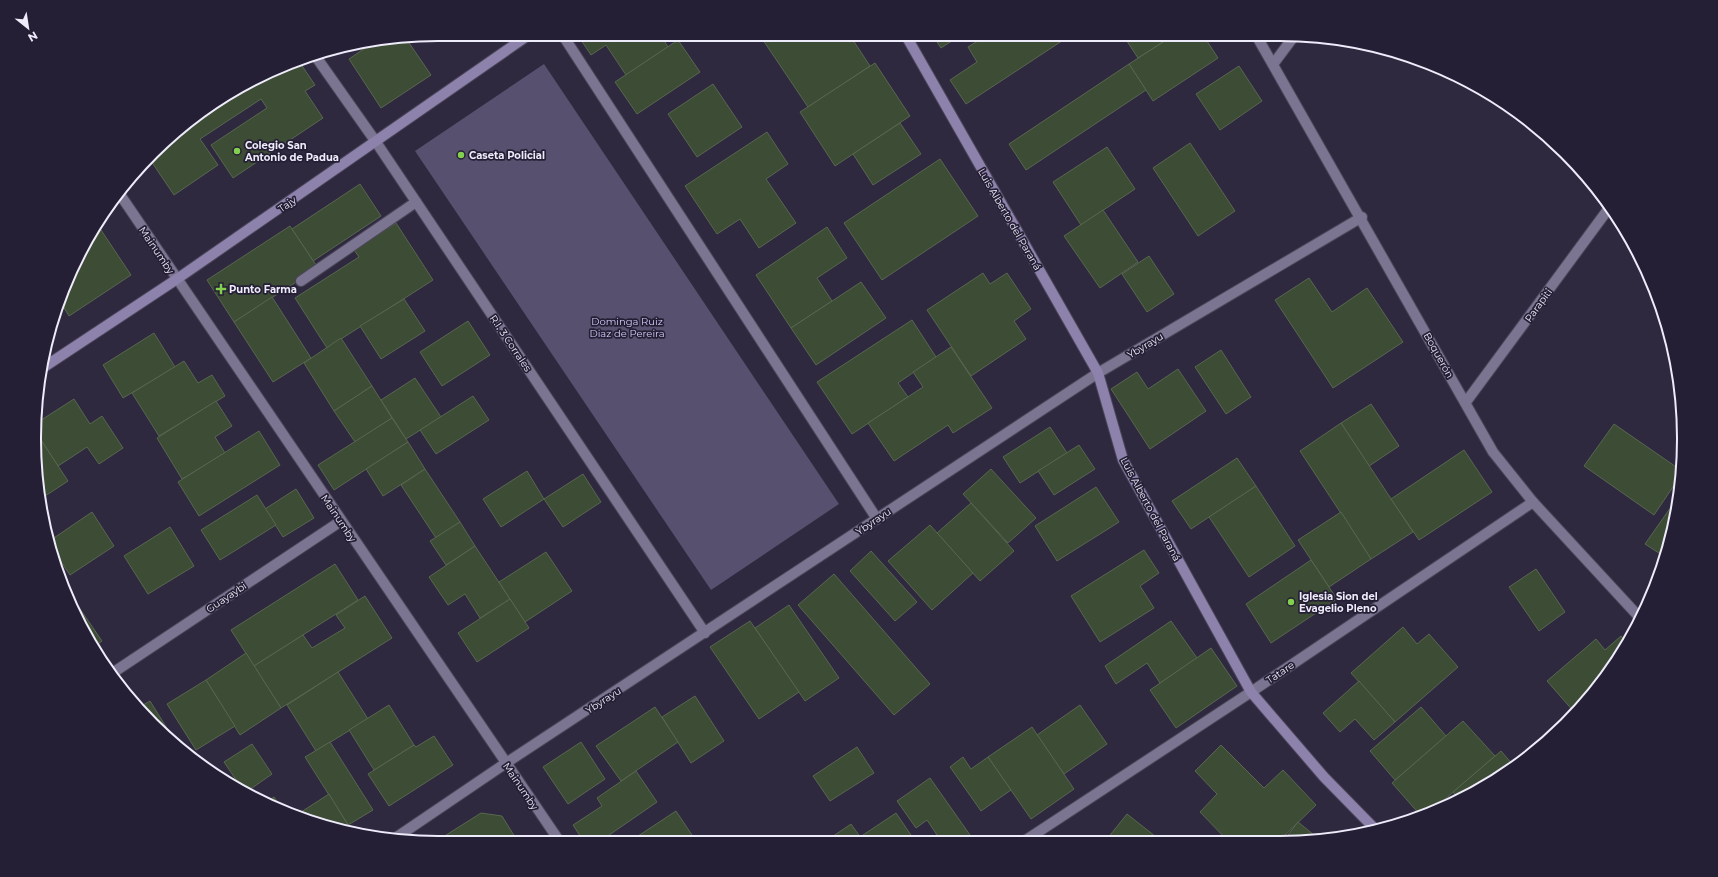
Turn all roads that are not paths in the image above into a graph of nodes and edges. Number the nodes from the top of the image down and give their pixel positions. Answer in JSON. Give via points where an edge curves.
{"nodes":[{"id":1,"x":520,"y":41,"type":"edge"},
{"id":2,"x":567,"y":41,"type":"edge"},
{"id":3,"x":910,"y":41,"type":"edge"},
{"id":4,"x":1260,"y":41,"type":"edge"},
{"id":5,"x":1290,"y":41,"type":"edge"},
{"id":6,"x":318,"y":60,"type":"edge"},
{"id":7,"x":1274,"y":63,"type":"junction"},
{"id":8,"x":376,"y":142,"type":"junction"},
{"id":9,"x":122,"y":198,"type":"edge"},
{"id":10,"x":416,"y":202,"type":"junction"},
{"id":11,"x":1606,"y":213,"type":"edge"},
{"id":12,"x":1362,"y":217,"type":"junction"},
{"id":13,"x":177,"y":279,"type":"junction"},
{"id":14,"x":301,"y":281,"type":"dead end"},
{"id":15,"x":48,"y":364,"type":"edge"},
{"id":16,"x":1098,"y":373,"type":"junction"},
{"id":17,"x":1466,"y":402,"type":"junction"},
{"id":18,"x":1533,"y":502,"type":"junction"},
{"id":19,"x":877,"y":519,"type":"junction"},
{"id":20,"x":342,"y":521,"type":"junction"},
{"id":21,"x":1636,"y":614,"type":"edge"},
{"id":22,"x":705,"y":632,"type":"junction"},
{"id":23,"x":116,"y":671,"type":"edge"},
{"id":24,"x":1251,"y":692,"type":"junction"},
{"id":25,"x":506,"y":763,"type":"junction"},
{"id":26,"x":1371,"y":825,"type":"edge"},
{"id":27,"x":401,"y":834,"type":"edge"},
{"id":28,"x":556,"y":836,"type":"edge"},
{"id":29,"x":1032,"y":836,"type":"edge"}],
"edges":[{"from":1,"to":8,"type":"main road","name":"Tajy"},
{"from":2,"to":19,"type":"street"},
{"from":3,"to":16,"type":"main road","name":"Luis Alberto del Paraná"},
{"from":4,"to":7,"type":"street","name":"Boquerón"},
{"from":5,"to":7,"type":"street"},
{"from":6,"to":8,"type":"street","name":"R.I. 3 Corrales"},
{"from":7,"to":12,"type":"street","name":"Boquerón"},
{"from":8,"to":10,"type":"street","name":"R.I. 3 Corrales"},
{"from":8,"to":13,"type":"main road","name":"Tajy"},
{"from":9,"to":13,"type":"street","name":"Mainumby"},
{"from":10,"to":14,"type":"street"},
{"from":10,"to":22,"type":"street","name":"R.I. 3 Corrales"},
{"from":11,"to":17,"type":"street","name":"Parapiti"},
{"from":12,"to":16,"type":"street","name":"Ybyrayu"},
{"from":12,"to":17,"type":"street","name":"Boquerón"},
{"from":13,"to":15,"type":"main road","name":"Tajy"},
{"from":13,"to":20,"type":"street","name":"Mainumby"},
{"from":16,"to":19,"type":"street","name":"Ybyrayu"},
{"from":16,"to":24,"type":"main road","name":"Luis Alberto del Paraná","via":[[1123,460]]},
{"from":17,"to":18,"type":"street","name":"Boquerón","via":[[1493,452]]},
{"from":18,"to":21,"type":"street","name":"Boquerón"},
{"from":18,"to":24,"type":"street","name":"Tatare"},
{"from":19,"to":22,"type":"street","name":"Ybyrayu"},
{"from":20,"to":23,"type":"street","name":"Guayaybi"},
{"from":20,"to":25,"type":"street","name":"Mainumby"},
{"from":22,"to":25,"type":"street","name":"Ybyrayu"},
{"from":24,"to":26,"type":"main road","name":"Luis Alberto del Paraná","via":[[1324,778]]},
{"from":24,"to":29,"type":"street","name":"Tatare"},
{"from":25,"to":27,"type":"street","name":"Ybyrayu"},
{"from":25,"to":28,"type":"street","name":"Mainumby"}]}
